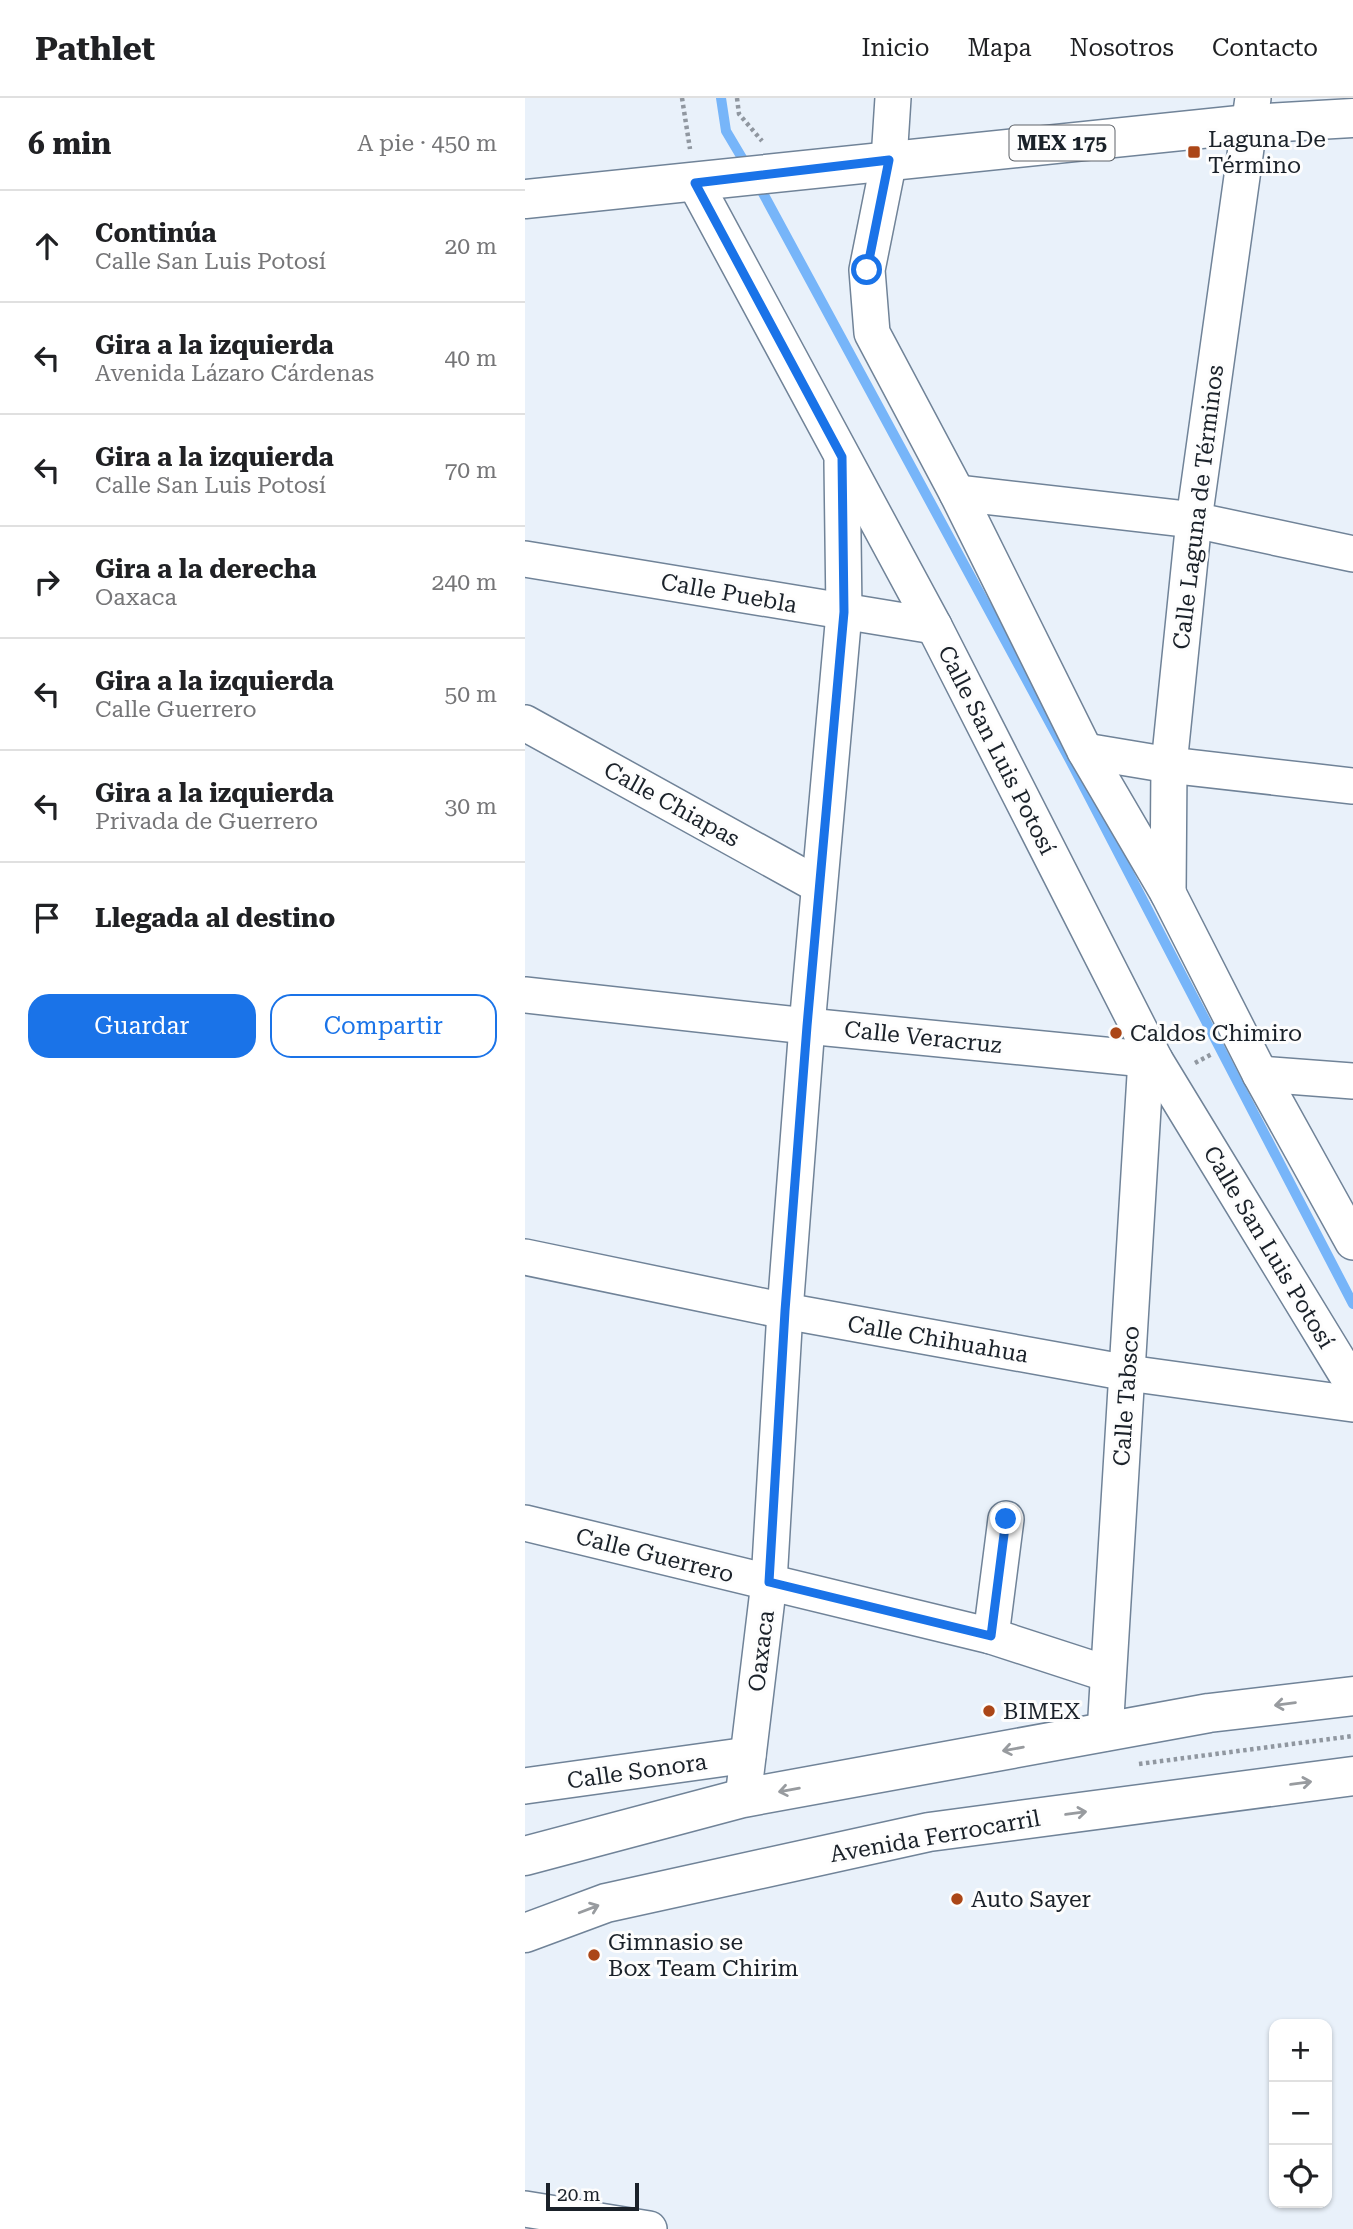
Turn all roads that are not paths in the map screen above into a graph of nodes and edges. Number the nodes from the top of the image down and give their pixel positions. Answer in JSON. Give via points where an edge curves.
{"nodes":[{"id":1,"x":893,"y":98,"type":"edge"},
{"id":2,"x":1251,"y":111,"type":"edge"},
{"id":3,"x":1353,"y":118,"type":"edge"},
{"id":4,"x":889,"y":160,"type":"junction"},
{"id":5,"x":695,"y":183,"type":"junction"},
{"id":6,"x":525,"y":200,"type":"edge"},
{"id":7,"x":842,"y":457,"type":"junction"},
{"id":8,"x":957,"y":493,"type":"junction"},
{"id":9,"x":1194,"y":520,"type":"junction"},
{"id":10,"x":1353,"y":554,"type":"edge"},
{"id":11,"x":525,"y":559,"type":"edge"},
{"id":12,"x":844,"y":612,"type":"junction"},
{"id":13,"x":934,"y":626,"type":"junction"},
{"id":14,"x":525,"y":723,"type":"edge"},
{"id":15,"x":1085,"y":751,"type":"junction"},
{"id":16,"x":1169,"y":765,"type":"junction"},
{"id":17,"x":1353,"y":786,"type":"edge"},
{"id":18,"x":818,"y":885,"type":"junction"},
{"id":19,"x":1168,"y":893,"type":"junction"},
{"id":20,"x":525,"y":995,"type":"edge"},
{"id":21,"x":807,"y":1026,"type":"junction"},
{"id":22,"x":1163,"y":1062,"type":"junction"},
{"id":23,"x":1260,"y":1074,"type":"junction"},
{"id":24,"x":1353,"y":1081,"type":"edge"},
{"id":25,"x":1353,"y":1242,"type":"edge"},
{"id":26,"x":525,"y":1257,"type":"edge"},
{"id":27,"x":785,"y":1311,"type":"junction"},
{"id":28,"x":1128,"y":1373,"type":"junction"},
{"id":29,"x":1353,"y":1385,"type":"edge"},
{"id":30,"x":1353,"y":1404,"type":"edge"},
{"id":31,"x":1006,"y":1519,"type":"dead end"},
{"id":32,"x":525,"y":1523,"type":"edge"},
{"id":33,"x":769,"y":1582,"type":"junction"},
{"id":34,"x":991,"y":1636,"type":"junction"},
{"id":35,"x":1108,"y":1674,"type":"junction"},
{"id":36,"x":1353,"y":1696,"type":"edge"},
{"id":37,"x":1105,"y":1733,"type":"junction"},
{"id":38,"x":748,"y":1755,"type":"junction"},
{"id":39,"x":1353,"y":1776,"type":"edge"},
{"id":40,"x":525,"y":1786,"type":"edge"},
{"id":41,"x":743,"y":1798,"type":"junction"},
{"id":42,"x":525,"y":1856,"type":"edge"},
{"id":43,"x":525,"y":1933,"type":"edge"},
{"id":44,"x":525,"y":2209,"type":"edge"},
{"id":45,"x":649,"y":2229,"type":"edge"}],
"edges":[{"from":1,"to":4,"type":"street"},
{"from":2,"to":3,"type":"main road","number":"MEX 175"},
{"from":2,"to":4,"type":"main road","number":"MEX 175"},
{"from":2,"to":9,"type":"street","name":"Calle Laguna de Términos"},
{"from":4,"to":5,"type":"main road","number":"MEX 175"},
{"from":4,"to":8,"type":"street","via":[[867,270],[871,333]]},
{"from":5,"to":6,"type":"main road","number":"MEX 175"},
{"from":5,"to":7,"type":"street","name":"Calle San Luis Potosí"},
{"from":7,"to":12,"type":"street","name":"Oaxaca"},
{"from":7,"to":13,"type":"street","name":"Calle San Luis Potosí"},
{"from":8,"to":9,"type":"street"},
{"from":8,"to":15,"type":"street"},
{"from":9,"to":10,"type":"street"},
{"from":9,"to":16,"type":"street","name":"Calle Laguna de Términos"},
{"from":11,"to":12,"type":"street","name":"Calle Puebla"},
{"from":12,"to":13,"type":"street","name":"Calle Puebla"},
{"from":12,"to":18,"type":"street","name":"Oaxaca"},
{"from":13,"to":22,"type":"street","name":"Calle San Luis Potosí"},
{"from":14,"to":18,"type":"street","name":"Calle Chiapas"},
{"from":15,"to":16,"type":"street"},
{"from":15,"to":19,"type":"street"},
{"from":16,"to":17,"type":"street"},
{"from":16,"to":19,"type":"street","name":"Calle Laguna de Términos"},
{"from":18,"to":21,"type":"street","name":"Oaxaca"},
{"from":19,"to":23,"type":"street"},
{"from":20,"to":21,"type":"street","name":"Calle Veracruz"},
{"from":21,"to":22,"type":"street","name":"Calle Veracruz"},
{"from":21,"to":27,"type":"street","name":"Oaxaca"},
{"from":22,"to":28,"type":"street","name":"Calle Tabsco"},
{"from":22,"to":29,"type":"street","name":"Calle San Luis Potosí"},
{"from":23,"to":24,"type":"street"},
{"from":23,"to":25,"type":"street"},
{"from":26,"to":27,"type":"street","name":"Calle Chihuahua"},
{"from":27,"to":28,"type":"street","name":"Calle Chihuahua"},
{"from":27,"to":33,"type":"street","name":"Oaxaca"},
{"from":28,"to":30,"type":"street","name":"Calle Chihuahua"},
{"from":28,"to":35,"type":"street","name":"Calle Tabsco"},
{"from":31,"to":34,"type":"street"},
{"from":32,"to":33,"type":"street","name":"Calle Guerrero"},
{"from":33,"to":34,"type":"street","name":"Calle Guerrero"},
{"from":33,"to":38,"type":"street","name":"Oaxaca"},
{"from":34,"to":35,"type":"street","name":"Calle Guerrero"},
{"from":35,"to":37,"type":"street","name":"Calle Tabsco"},
{"from":36,"to":37,"type":"main road","one_way":true,"via":[[1209,1713]]},
{"from":37,"to":41,"type":"main road","one_way":true},
{"from":38,"to":40,"type":"street","name":"Calle Sonora"},
{"from":38,"to":41,"type":"street","name":"Oaxaca"},
{"from":43,"to":39,"type":"main road","name":"Avenida Ferrocarril","one_way":true,"via":[[606,1903],[929,1832]]},
{"from":41,"to":42,"type":"main road"},
{"from":44,"to":45,"type":"street"}]}
